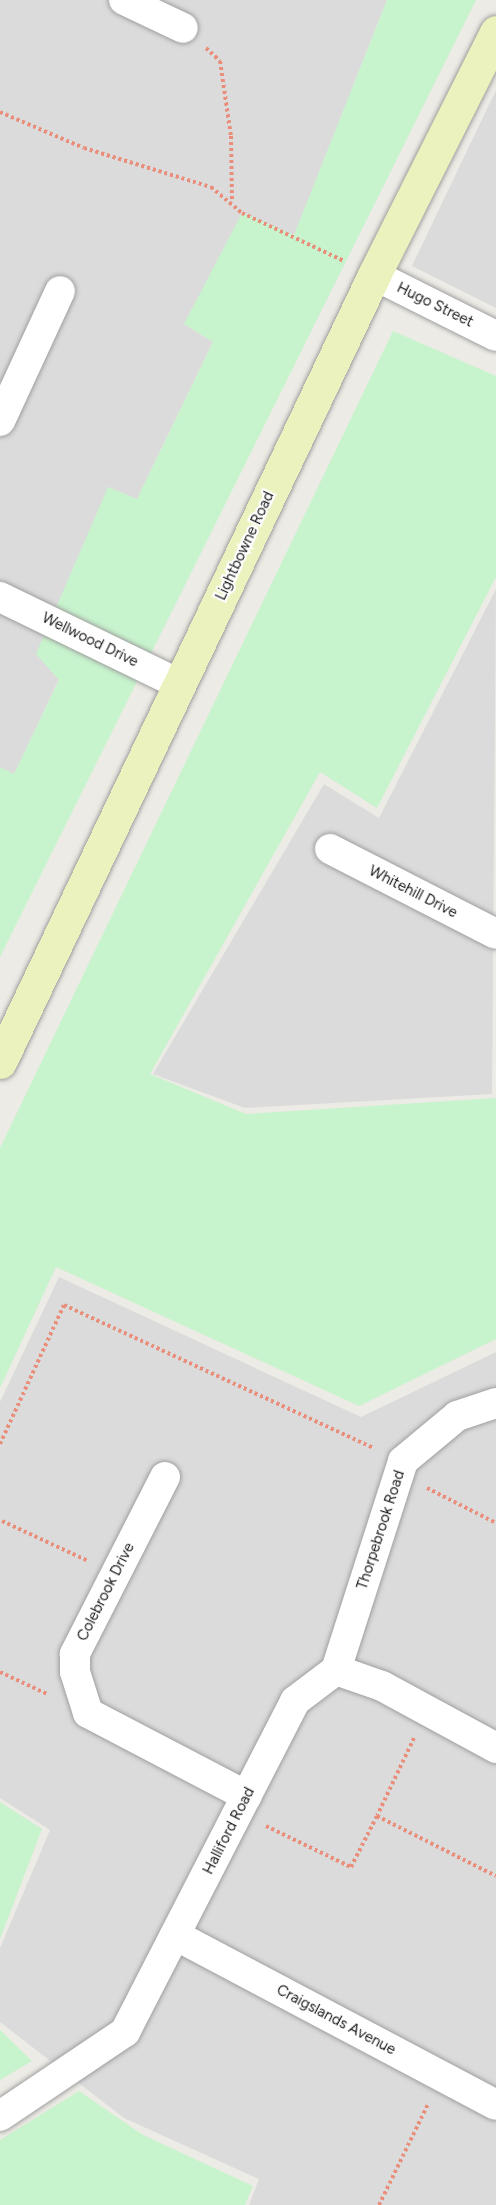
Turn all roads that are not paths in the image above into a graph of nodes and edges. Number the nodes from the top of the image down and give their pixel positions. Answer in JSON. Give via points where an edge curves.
{"nodes":[{"id":1,"x":124,"y":0,"type":"edge"},
{"id":2,"x":183,"y":28,"type":"road end"},
{"id":3,"x":496,"y":32,"type":"edge"},
{"id":4,"x":374,"y":275,"type":"junction"},
{"id":5,"x":60,"y":291,"type":"dead end"},
{"id":6,"x":496,"y":336,"type":"edge"},
{"id":7,"x":0,"y":421,"type":"edge"},
{"id":8,"x":0,"y":597,"type":"edge"},
{"id":9,"x":179,"y":684,"type":"junction"},
{"id":10,"x":330,"y":849,"type":"dead end"},
{"id":11,"x":496,"y":934,"type":"edge"},
{"id":12,"x":0,"y":1062,"type":"edge"},
{"id":13,"x":496,"y":1403,"type":"edge"},
{"id":14,"x":165,"y":1477,"type":"dead end"},
{"id":15,"x":336,"y":1670,"type":"junction"},
{"id":16,"x":496,"y":1748,"type":"edge"},
{"id":17,"x":243,"y":1804,"type":"junction"},
{"id":18,"x":175,"y":1935,"type":"junction"},
{"id":19,"x":496,"y":2105,"type":"edge"},
{"id":20,"x":0,"y":2116,"type":"edge"}],
"edges":[{"from":1,"to":2,"type":"street"},
{"from":3,"to":4,"type":"main road","name":"Lightbowne Road"},
{"from":4,"to":6,"type":"street","name":"Hugo Street"},
{"from":4,"to":9,"type":"main road","name":"Lightbowne Road"},
{"from":5,"to":7,"type":"street"},
{"from":8,"to":9,"type":"street","name":"Wellwood Drive"},
{"from":9,"to":12,"type":"main road","name":"Lightbowne Road"},
{"from":10,"to":11,"type":"street","name":"Whitehill Drive"},
{"from":13,"to":15,"type":"street","name":"Thorpebrook Road","via":[[457,1416],[401,1468]]},
{"from":14,"to":17,"type":"street","name":"Colebrook Drive","via":[[75,1654],[88,1713]]},
{"from":15,"to":16,"type":"street","via":[[427,1710]]},
{"from":15,"to":17,"type":"street","name":"Halliford Road","via":[[295,1701]]},
{"from":17,"to":18,"type":"street","name":"Halliford Road"},
{"from":18,"to":19,"type":"street","name":"Craigslands Avenue"},
{"from":18,"to":20,"type":"street","name":"Halliford Road","via":[[126,2032]]}]}
